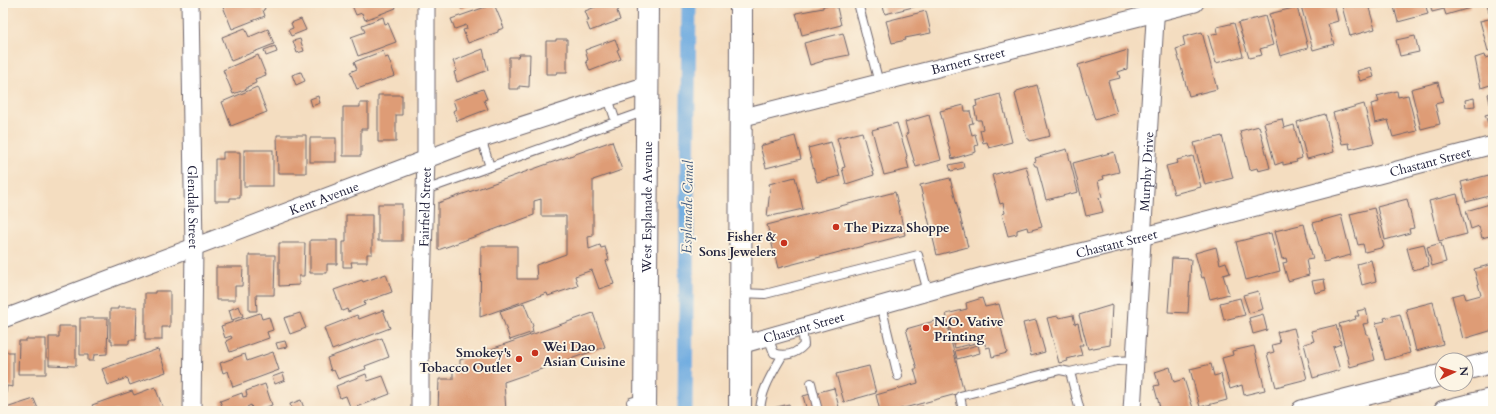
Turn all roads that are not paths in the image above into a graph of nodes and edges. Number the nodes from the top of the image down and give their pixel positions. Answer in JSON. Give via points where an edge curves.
{"nodes":[{"id":1,"x":190,"y":3,"type":"edge"},
{"id":2,"x":426,"y":3,"type":"edge"},
{"id":3,"x":648,"y":3,"type":"edge"},
{"id":4,"x":741,"y":3,"type":"edge"},
{"id":5,"x":858,"y":3,"type":"edge"},
{"id":6,"x":1195,"y":3,"type":"edge"},
{"id":7,"x":1156,"y":8,"type":"edge"},
{"id":8,"x":879,"y":83,"type":"junction"},
{"id":9,"x":647,"y":85,"type":"junction"},
{"id":10,"x":608,"y":98,"type":"junction"},
{"id":11,"x":647,"y":111,"type":"junction"},
{"id":12,"x":740,"y":118,"type":"junction"},
{"id":13,"x":616,"y":122,"type":"junction"},
{"id":14,"x":481,"y":138,"type":"junction"},
{"id":15,"x":1493,"y":145,"type":"edge"},
{"id":16,"x":426,"y":159,"type":"junction"},
{"id":17,"x":490,"y":167,"type":"junction"},
{"id":18,"x":425,"y":190,"type":"junction"},
{"id":19,"x":1141,"y":238,"type":"junction"},
{"id":20,"x":194,"y":247,"type":"junction"},
{"id":21,"x":928,"y":292,"type":"junction"},
{"id":22,"x":740,"y":293,"type":"junction"},
{"id":23,"x":881,"y":305,"type":"junction"},
{"id":24,"x":3,"y":319,"type":"edge"},
{"id":25,"x":802,"y":327,"type":"junction"},
{"id":26,"x":768,"y":337,"type":"junction"},
{"id":27,"x":740,"y":345,"type":"junction"},
{"id":28,"x":782,"y":356,"type":"junction"},
{"id":29,"x":1135,"y":360,"type":"junction"},
{"id":30,"x":1493,"y":362,"type":"edge"},
{"id":31,"x":1474,"y":367,"type":"edge"},
{"id":32,"x":1070,"y":372,"type":"junction"},
{"id":33,"x":898,"y":376,"type":"dead end"},
{"id":34,"x":1434,"y":377,"type":"edge"},
{"id":35,"x":811,"y":383,"type":"dead end"},
{"id":36,"x":1493,"y":399,"type":"edge"},
{"id":37,"x":640,"y":404,"type":"edge"},
{"id":38,"x":192,"y":411,"type":"edge"},
{"id":39,"x":420,"y":411,"type":"edge"},
{"id":40,"x":740,"y":411,"type":"edge"},
{"id":41,"x":760,"y":411,"type":"edge"},
{"id":42,"x":818,"y":411,"type":"edge"},
{"id":43,"x":963,"y":411,"type":"edge"},
{"id":44,"x":1080,"y":411,"type":"edge"},
{"id":45,"x":1132,"y":411,"type":"edge"},
{"id":46,"x":1302,"y":411,"type":"edge"},
{"id":47,"x":1444,"y":411,"type":"edge"}],
"edges":[{"from":1,"to":20,"type":"street","name":"Glendale Street"},
{"from":2,"to":16,"type":"street","name":"Fairfield Street"},
{"from":3,"to":9,"type":"main road","name":"West Esplanade Avenue"},
{"from":4,"to":12,"type":"main road"},
{"from":5,"to":8,"type":"lane"},
{"from":6,"to":7,"type":"street","name":"Barnett Street"},
{"from":7,"to":8,"type":"street","name":"Barnett Street"},
{"from":7,"to":19,"type":"street","name":"Murphy Drive"},
{"from":8,"to":12,"type":"street","name":"Barnett Street"},
{"from":9,"to":10,"type":"street","name":"Kent Avenue"},
{"from":9,"to":11,"type":"main road","name":"West Esplanade Avenue"},
{"from":10,"to":13,"type":"lane"},
{"from":10,"to":14,"type":"street","name":"Kent Avenue"},
{"from":11,"to":13,"type":"lane"},
{"from":11,"to":37,"type":"main road","name":"West Esplanade Avenue"},
{"from":12,"to":22,"type":"main road"},
{"from":13,"to":17,"type":"lane"},
{"from":14,"to":16,"type":"street","name":"Kent Avenue"},
{"from":14,"to":17,"type":"lane"},
{"from":15,"to":19,"type":"street","name":"Chastant Street"},
{"from":16,"to":18,"type":"street","name":"Fairfield Street"},
{"from":16,"to":20,"type":"street","name":"Kent Avenue"},
{"from":17,"to":18,"type":"lane"},
{"from":18,"to":39,"type":"street","name":"Fairfield Street"},
{"from":19,"to":21,"type":"street","name":"Chastant Street"},
{"from":19,"to":29,"type":"street","name":"Murphy Drive"},
{"from":20,"to":24,"type":"street","name":"Kent Avenue"},
{"from":20,"to":38,"type":"street","name":"Glendale Street"},
{"from":21,"to":22,"type":"lane","via":[[918,255],[765,294]]},
{"from":21,"to":23,"type":"street","name":"Chastant Street"},
{"from":22,"to":27,"type":"main road"},
{"from":23,"to":25,"type":"street","name":"Chastant Street"},
{"from":23,"to":33,"type":"lane"},
{"from":25,"to":26,"type":"street","name":"Chastant Street"},
{"from":25,"to":28,"type":"lane","via":[[804,345],[799,351]]},
{"from":26,"to":27,"type":"street","name":"Chastant Street"},
{"from":26,"to":28,"type":"lane","via":[[774,353]]},
{"from":27,"to":40,"type":"main road"},
{"from":28,"to":41,"type":"lane","via":[[765,386],[760,400]]},
{"from":29,"to":32,"type":"lane","via":[[1116,361]]},
{"from":29,"to":45,"type":"street","name":"Murphy Drive"},
{"from":30,"to":31,"type":"street"},
{"from":32,"to":43,"type":"lane","via":[[1060,370],[960,396]]},
{"from":32,"to":44,"type":"lane"},
{"from":34,"to":46,"type":"street"},
{"from":35,"to":42,"type":"lane"},
{"from":36,"to":47,"type":"street"}]}
